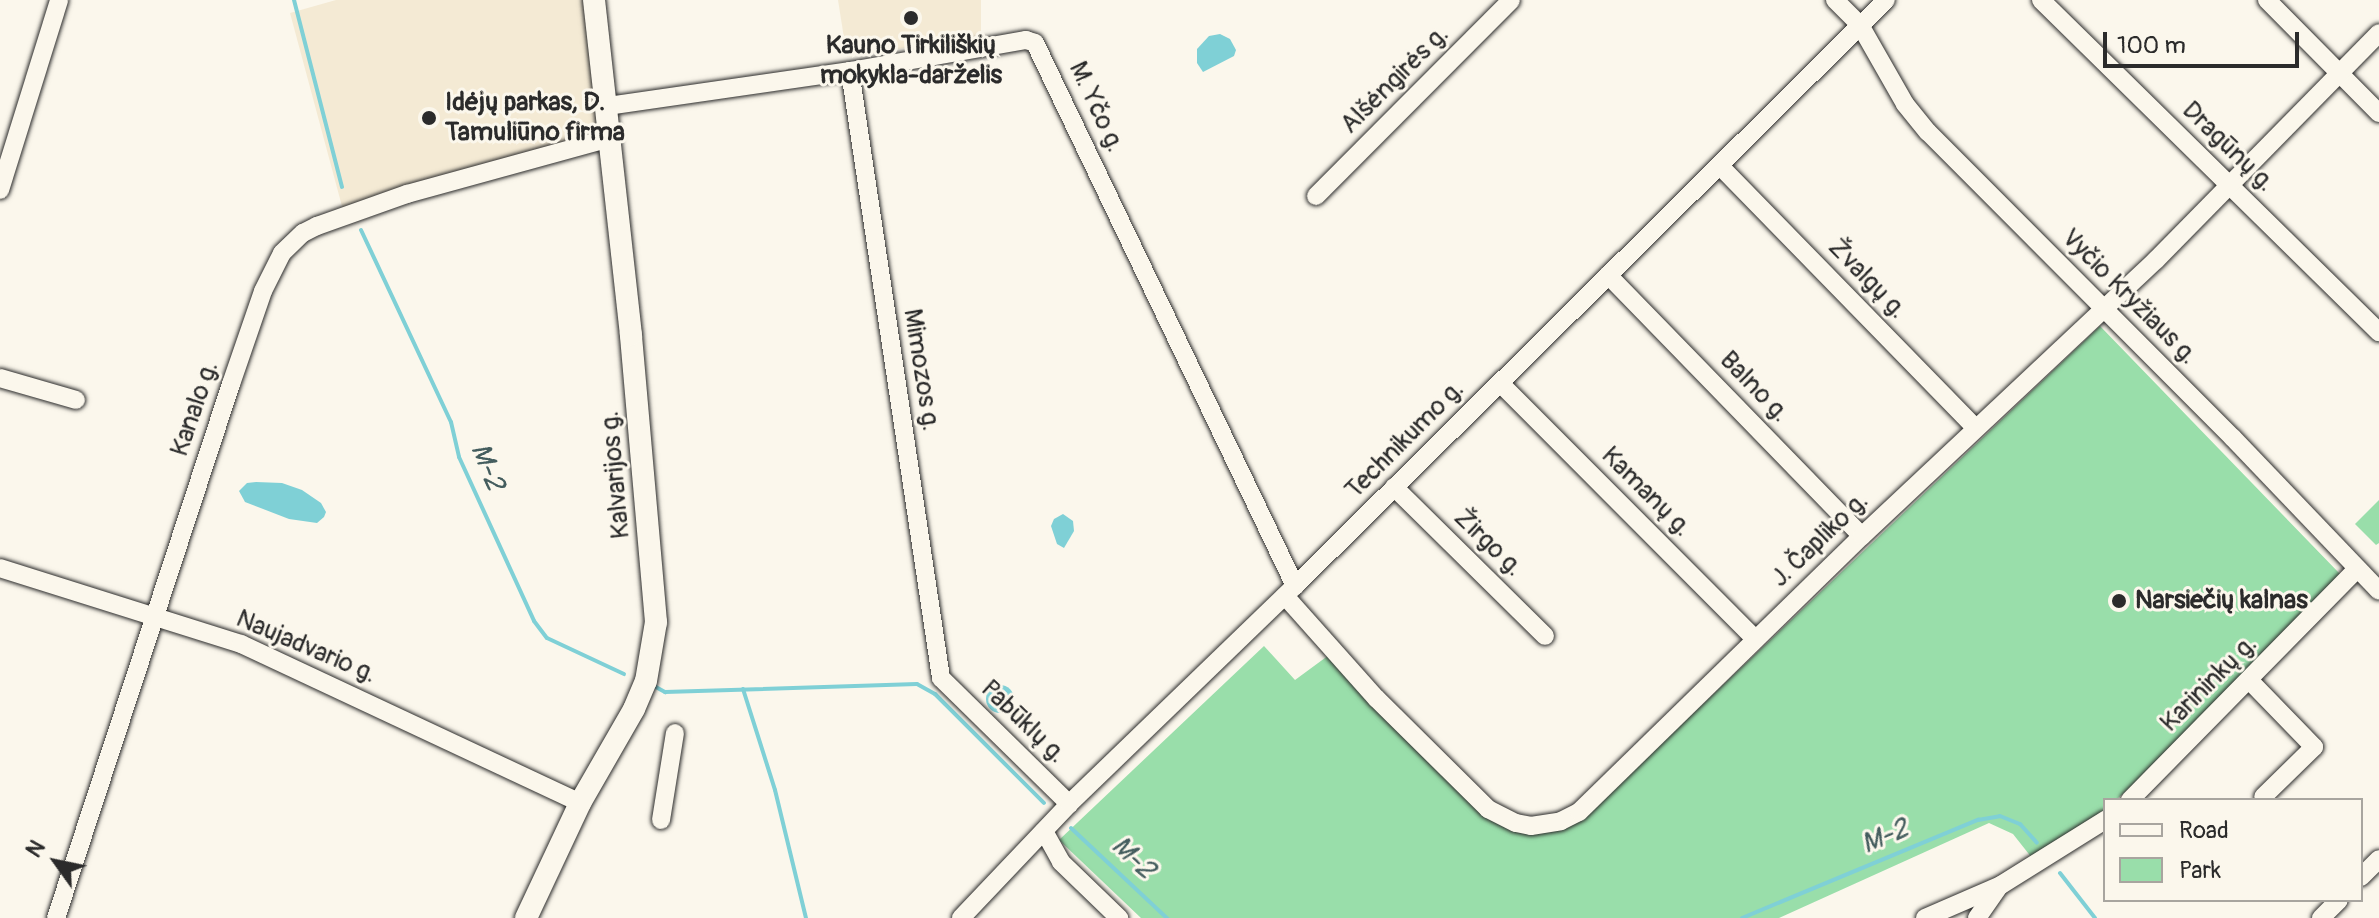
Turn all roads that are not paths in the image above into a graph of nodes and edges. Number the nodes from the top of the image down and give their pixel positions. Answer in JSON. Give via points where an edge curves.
{"nodes":[{"id":1,"x":59,"y":0,"type":"edge"},
{"id":2,"x":594,"y":0,"type":"edge"},
{"id":3,"x":1511,"y":0,"type":"edge"},
{"id":4,"x":1835,"y":0,"type":"edge"},
{"id":5,"x":1886,"y":0,"type":"edge"},
{"id":6,"x":2041,"y":0,"type":"edge"},
{"id":7,"x":2267,"y":0,"type":"edge"},
{"id":8,"x":1860,"y":25,"type":"junction"},
{"id":9,"x":2379,"y":33,"type":"edge"},
{"id":10,"x":850,"y":71,"type":"junction"},
{"id":11,"x":2340,"y":74,"type":"junction"},
{"id":12,"x":607,"y":106,"type":"junction"},
{"id":13,"x":2379,"y":113,"type":"edge"},
{"id":14,"x":610,"y":138,"type":"junction"},
{"id":15,"x":1720,"y":166,"type":"junction"},
{"id":16,"x":2230,"y":186,"type":"junction"},
{"id":17,"x":0,"y":190,"type":"edge"},
{"id":18,"x":1316,"y":196,"type":"dead end"},
{"id":19,"x":1608,"y":275,"type":"junction"},
{"id":20,"x":2104,"y":309,"type":"junction"},
{"id":21,"x":2379,"y":332,"type":"edge"},
{"id":22,"x":0,"y":378,"type":"edge"},
{"id":23,"x":1500,"y":383,"type":"junction"},
{"id":24,"x":76,"y":400,"type":"dead end"},
{"id":25,"x":1976,"y":428,"type":"junction"},
{"id":26,"x":1394,"y":487,"type":"junction"},
{"id":27,"x":1862,"y":536,"type":"junction"},
{"id":28,"x":0,"y":568,"type":"edge"},
{"id":29,"x":2357,"y":569,"type":"junction"},
{"id":30,"x":1290,"y":591,"type":"junction"},
{"id":31,"x":2379,"y":591,"type":"edge"},
{"id":32,"x":153,"y":616,"type":"junction"},
{"id":33,"x":1545,"y":636,"type":"dead end"},
{"id":34,"x":1755,"y":639,"type":"junction"},
{"id":35,"x":941,"y":678,"type":"joint"},
{"id":36,"x":2250,"y":681,"type":"junction"},
{"id":37,"x":675,"y":733,"type":"dead end"},
{"id":38,"x":2263,"y":797,"type":"dead end"},
{"id":39,"x":2132,"y":798,"type":"edge"},
{"id":40,"x":580,"y":803,"type":"junction"},
{"id":41,"x":1069,"y":804,"type":"junction"},
{"id":42,"x":661,"y":820,"type":"dead end"},
{"id":43,"x":2103,"y":821,"type":"edge"},
{"id":44,"x":1044,"y":831,"type":"junction"},
{"id":45,"x":2379,"y":859,"type":"edge"},
{"id":46,"x":2363,"y":875,"type":"edge"},
{"id":47,"x":2001,"y":885,"type":"junction"},
{"id":48,"x":2337,"y":902,"type":"edge"},
{"id":49,"x":56,"y":918,"type":"edge"},
{"id":50,"x":526,"y":918,"type":"edge"},
{"id":51,"x":961,"y":918,"type":"edge"},
{"id":52,"x":1119,"y":918,"type":"edge"},
{"id":53,"x":1925,"y":918,"type":"edge"},
{"id":54,"x":1977,"y":918,"type":"edge"},
{"id":55,"x":2321,"y":918,"type":"edge"}],
"edges":[{"from":1,"to":17,"type":"street"},
{"from":2,"to":12,"type":"main road","name":"Kalvarijos g."},
{"from":3,"to":18,"type":"street","name":"Alšėngirės g."},
{"from":4,"to":8,"type":"street","name":"Vyčio Kryžiaus g."},
{"from":5,"to":8,"type":"street","name":"Technikumo g."},
{"from":6,"to":16,"type":"street","name":"Dragūnų g."},
{"from":7,"to":11,"type":"street"},
{"from":8,"to":15,"type":"street","name":"Technikumo g."},
{"from":8,"to":20,"type":"street","name":"Vyčio Kryžiaus g.","via":[[1905,104],[1928,132]]},
{"from":9,"to":11,"type":"street","name":"J. Čapliko g."},
{"from":10,"to":12,"type":"street","name":"M. Yčo g."},
{"from":10,"to":30,"type":"street","name":"M. Yčo g.","via":[[1026,40],[1040,49]]},
{"from":10,"to":35,"type":"street","name":"Mimozos g."},
{"from":11,"to":13,"type":"street"},
{"from":11,"to":16,"type":"street","name":"J. Čapliko g."},
{"from":12,"to":14,"type":"main road","name":"Kalvarijos g."},
{"from":14,"to":32,"type":"street","name":"Kanalo g.","via":[[407,194],[317,226],[282,253],[263,291]]},
{"from":14,"to":40,"type":"main road","name":"Kalvarijos g.","via":[[656,622],[646,681]]},
{"from":15,"to":19,"type":"street","name":"Technikumo g."},
{"from":15,"to":25,"type":"street","name":"Žvalgų g."},
{"from":16,"to":20,"type":"street","name":"J. Čapliko g."},
{"from":16,"to":21,"type":"street","name":"Dragūnų g."},
{"from":19,"to":23,"type":"street","name":"Technikumo g."},
{"from":19,"to":27,"type":"street","name":"Balno g."},
{"from":20,"to":25,"type":"street","name":"J. Čapliko g."},
{"from":20,"to":29,"type":"street","name":"Vyčio Kryžiaus g."},
{"from":22,"to":24,"type":"street"},
{"from":23,"to":26,"type":"street","name":"Technikumo g."},
{"from":23,"to":34,"type":"street","name":"Kamanų g."},
{"from":25,"to":27,"type":"street","name":"J. Čapliko g."},
{"from":26,"to":30,"type":"street","name":"Technikumo g."},
{"from":26,"to":33,"type":"street","name":"Žirgo g."},
{"from":27,"to":34,"type":"street","name":"J. Čapliko g."},
{"from":28,"to":32,"type":"street","name":"Naujadvario g."},
{"from":29,"to":31,"type":"street","name":"Vyčio Kryžiaus g."},
{"from":29,"to":36,"type":"street","name":"Karininkų g."},
{"from":30,"to":34,"type":"street","name":"J. Čapliko g.","via":[[1376,698],[1488,809],[1531,826],[1579,812]]},
{"from":30,"to":41,"type":"street","name":"Technikumo g."},
{"from":32,"to":40,"type":"street","name":"Naujadvario g.","via":[[287,664]]},
{"from":32,"to":49,"type":"street","name":"Kanalo g."},
{"from":35,"to":41,"type":"street","name":"Pabūklų g."},
{"from":36,"to":38,"type":"street","via":[[2314,747]]},
{"from":36,"to":39,"type":"street","name":"Karininkų g."},
{"from":37,"to":42,"type":"street"},
{"from":40,"to":50,"type":"main road","name":"Kalvarijos g."},
{"from":41,"to":44,"type":"street","name":"Technikumo g."},
{"from":43,"to":47,"type":"street"},
{"from":44,"to":51,"type":"street","name":"Technikumo g."},
{"from":44,"to":52,"type":"street","via":[[1061,862]]},
{"from":45,"to":46,"type":"street"},
{"from":47,"to":53,"type":"street"},
{"from":47,"to":54,"type":"street"},
{"from":48,"to":55,"type":"street"}]}
